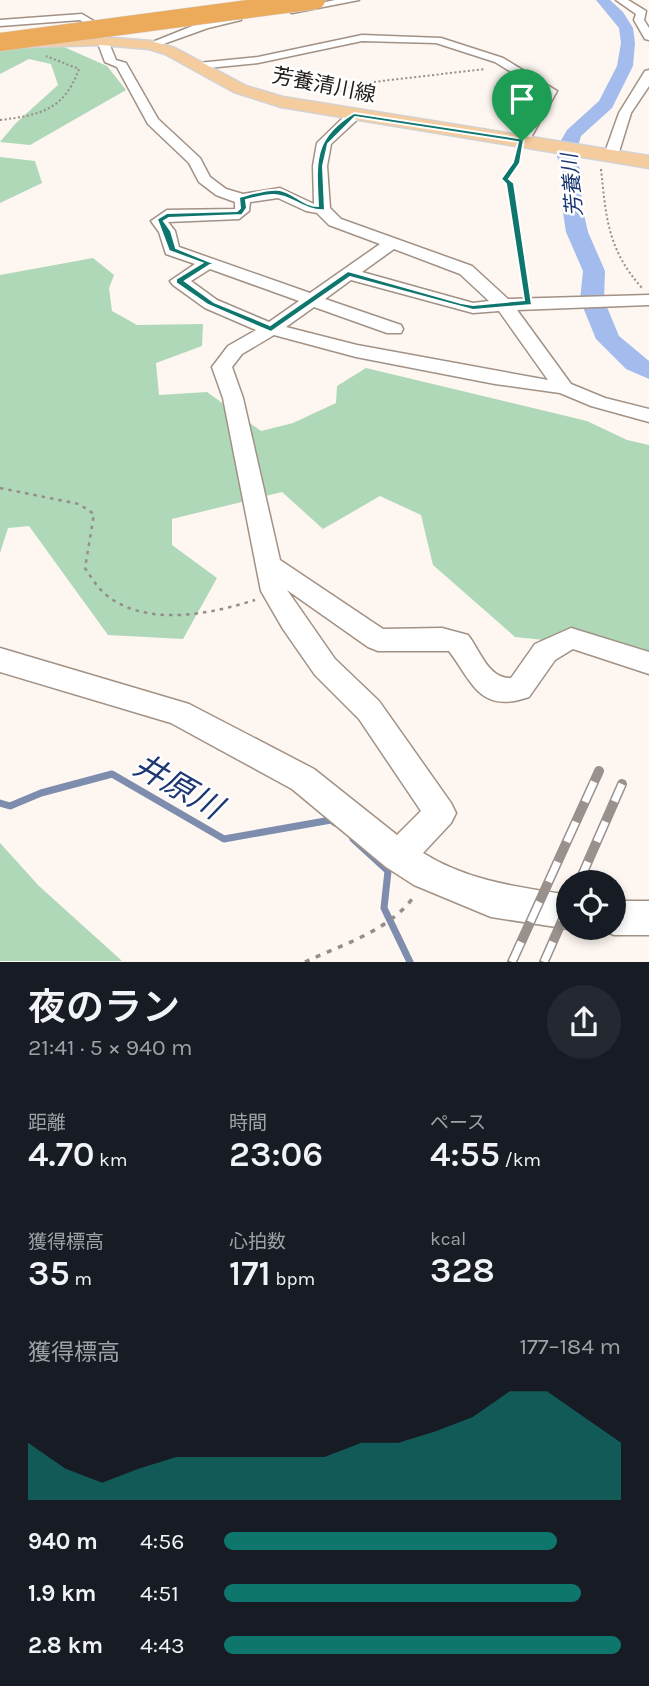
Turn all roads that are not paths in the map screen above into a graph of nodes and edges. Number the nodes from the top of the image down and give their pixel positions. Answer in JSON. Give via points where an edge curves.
{"nodes":[{"id":1,"x":316,"y":0,"type":"edge"},
{"id":2,"x":621,"y":0,"type":"edge"},
{"id":3,"x":349,"y":2,"type":"edge"},
{"id":4,"x":215,"y":9,"type":"dead end"},
{"id":5,"x":349,"y":16,"type":"dead end"},
{"id":6,"x":211,"y":21,"type":"junction"},
{"id":7,"x":0,"y":23,"type":"edge"},
{"id":8,"x":649,"y":37,"type":"edge"},
{"id":9,"x":100,"y":41,"type":"junction"},
{"id":10,"x":0,"y":43,"type":"edge"},
{"id":11,"x":151,"y":45,"type":"junction"},
{"id":12,"x":198,"y":66,"type":"junction"},
{"id":13,"x":649,"y":74,"type":"edge"},
{"id":14,"x":354,"y":115,"type":"junction"},
{"id":15,"x":526,"y":141,"type":"junction"},
{"id":16,"x":607,"y":154,"type":"junction"},
{"id":17,"x":649,"y":162,"type":"edge"},
{"id":18,"x":242,"y":199,"type":"junction"},
{"id":19,"x":322,"y":209,"type":"junction"},
{"id":20,"x":392,"y":243,"type":"junction"},
{"id":21,"x":208,"y":263,"type":"junction"},
{"id":22,"x":348,"y":274,"type":"junction"},
{"id":23,"x":648,"y":298,"type":"edge"},
{"id":24,"x":311,"y":300,"type":"junction"},
{"id":25,"x":504,"y":305,"type":"junction"},
{"id":26,"x":271,"y":329,"type":"junction"},
{"id":27,"x":394,"y":329,"type":"dead end"},
{"id":28,"x":564,"y":388,"type":"junction"},
{"id":29,"x":649,"y":416,"type":"edge"},
{"id":30,"x":272,"y":578,"type":"junction"},
{"id":31,"x":0,"y":659,"type":"edge"},
{"id":32,"x":649,"y":663,"type":"edge"},
{"id":33,"x":412,"y":864,"type":"junction"},
{"id":34,"x":556,"y":910,"type":"edge"},
{"id":35,"x":626,"y":918,"type":"edge"},
{"id":36,"x":649,"y":918,"type":"edge"}],
"edges":[{"from":1,"to":10,"type":"highway","bridge":true},
{"from":2,"to":8,"type":"street","via":[[642,13],[639,20]]},
{"from":3,"to":5,"type":"street"},
{"from":3,"to":6,"type":"street"},
{"from":4,"to":6,"type":"street"},
{"from":6,"to":11,"type":"street"},
{"from":7,"to":9,"type":"street","via":[[82,17],[98,28]]},
{"from":9,"to":10,"type":"main road","name":"芳養清川線"},
{"from":9,"to":11,"type":"main road","name":"芳養清川線"},
{"from":9,"to":18,"type":"street","via":[[111,62],[122,65],[153,121],[195,161],[204,178],[221,192]]},
{"from":11,"to":12,"type":"main road","name":"芳養清川線"},
{"from":12,"to":14,"type":"main road","name":"芳養清川線","via":[[263,98]]},
{"from":12,"to":15,"type":"street","via":[[258,60],[358,34],[437,40],[499,60],[551,91]]},
{"from":13,"to":16,"type":"street"},
{"from":14,"to":15,"type":"main road","name":"芳養清川線"},
{"from":14,"to":19,"type":"street","via":[[324,143]]},
{"from":15,"to":16,"type":"main road","name":"芳養清川線"},
{"from":16,"to":17,"type":"main road","name":"芳養清川線"},
{"from":18,"to":19,"type":"street","via":[[280,193]]},
{"from":18,"to":21,"type":"street","via":[[244,208],[239,214],[167,215],[159,221],[172,250]]},
{"from":19,"to":20,"type":"street","via":[[335,222]]},
{"from":20,"to":22,"type":"street"},
{"from":20,"to":25,"type":"street","via":[[466,270]]},
{"from":21,"to":24,"type":"street"},
{"from":21,"to":26,"type":"street","via":[[179,281],[211,303]]},
{"from":22,"to":24,"type":"street"},
{"from":22,"to":25,"type":"street","via":[[460,306]]},
{"from":23,"to":25,"type":"street"},
{"from":24,"to":26,"type":"street"},
{"from":24,"to":27,"type":"street"},
{"from":25,"to":28,"type":"street"},
{"from":26,"to":28,"type":"street","via":[[356,351]]},
{"from":26,"to":30,"type":"street","via":[[235,350],[222,367],[233,398]]},
{"from":28,"to":29,"type":"street"},
{"from":30,"to":32,"type":"street","via":[[378,640],[458,642],[482,682],[501,692],[519,689],[545,652],[571,638]]},
{"from":30,"to":33,"type":"street","via":[[292,622],[325,667],[369,710],[440,813]]},
{"from":31,"to":33,"type":"street","via":[[179,713],[303,779]]},
{"from":33,"to":34,"type":"street","via":[[491,900]]},
{"from":35,"to":36,"type":"street"}]}
